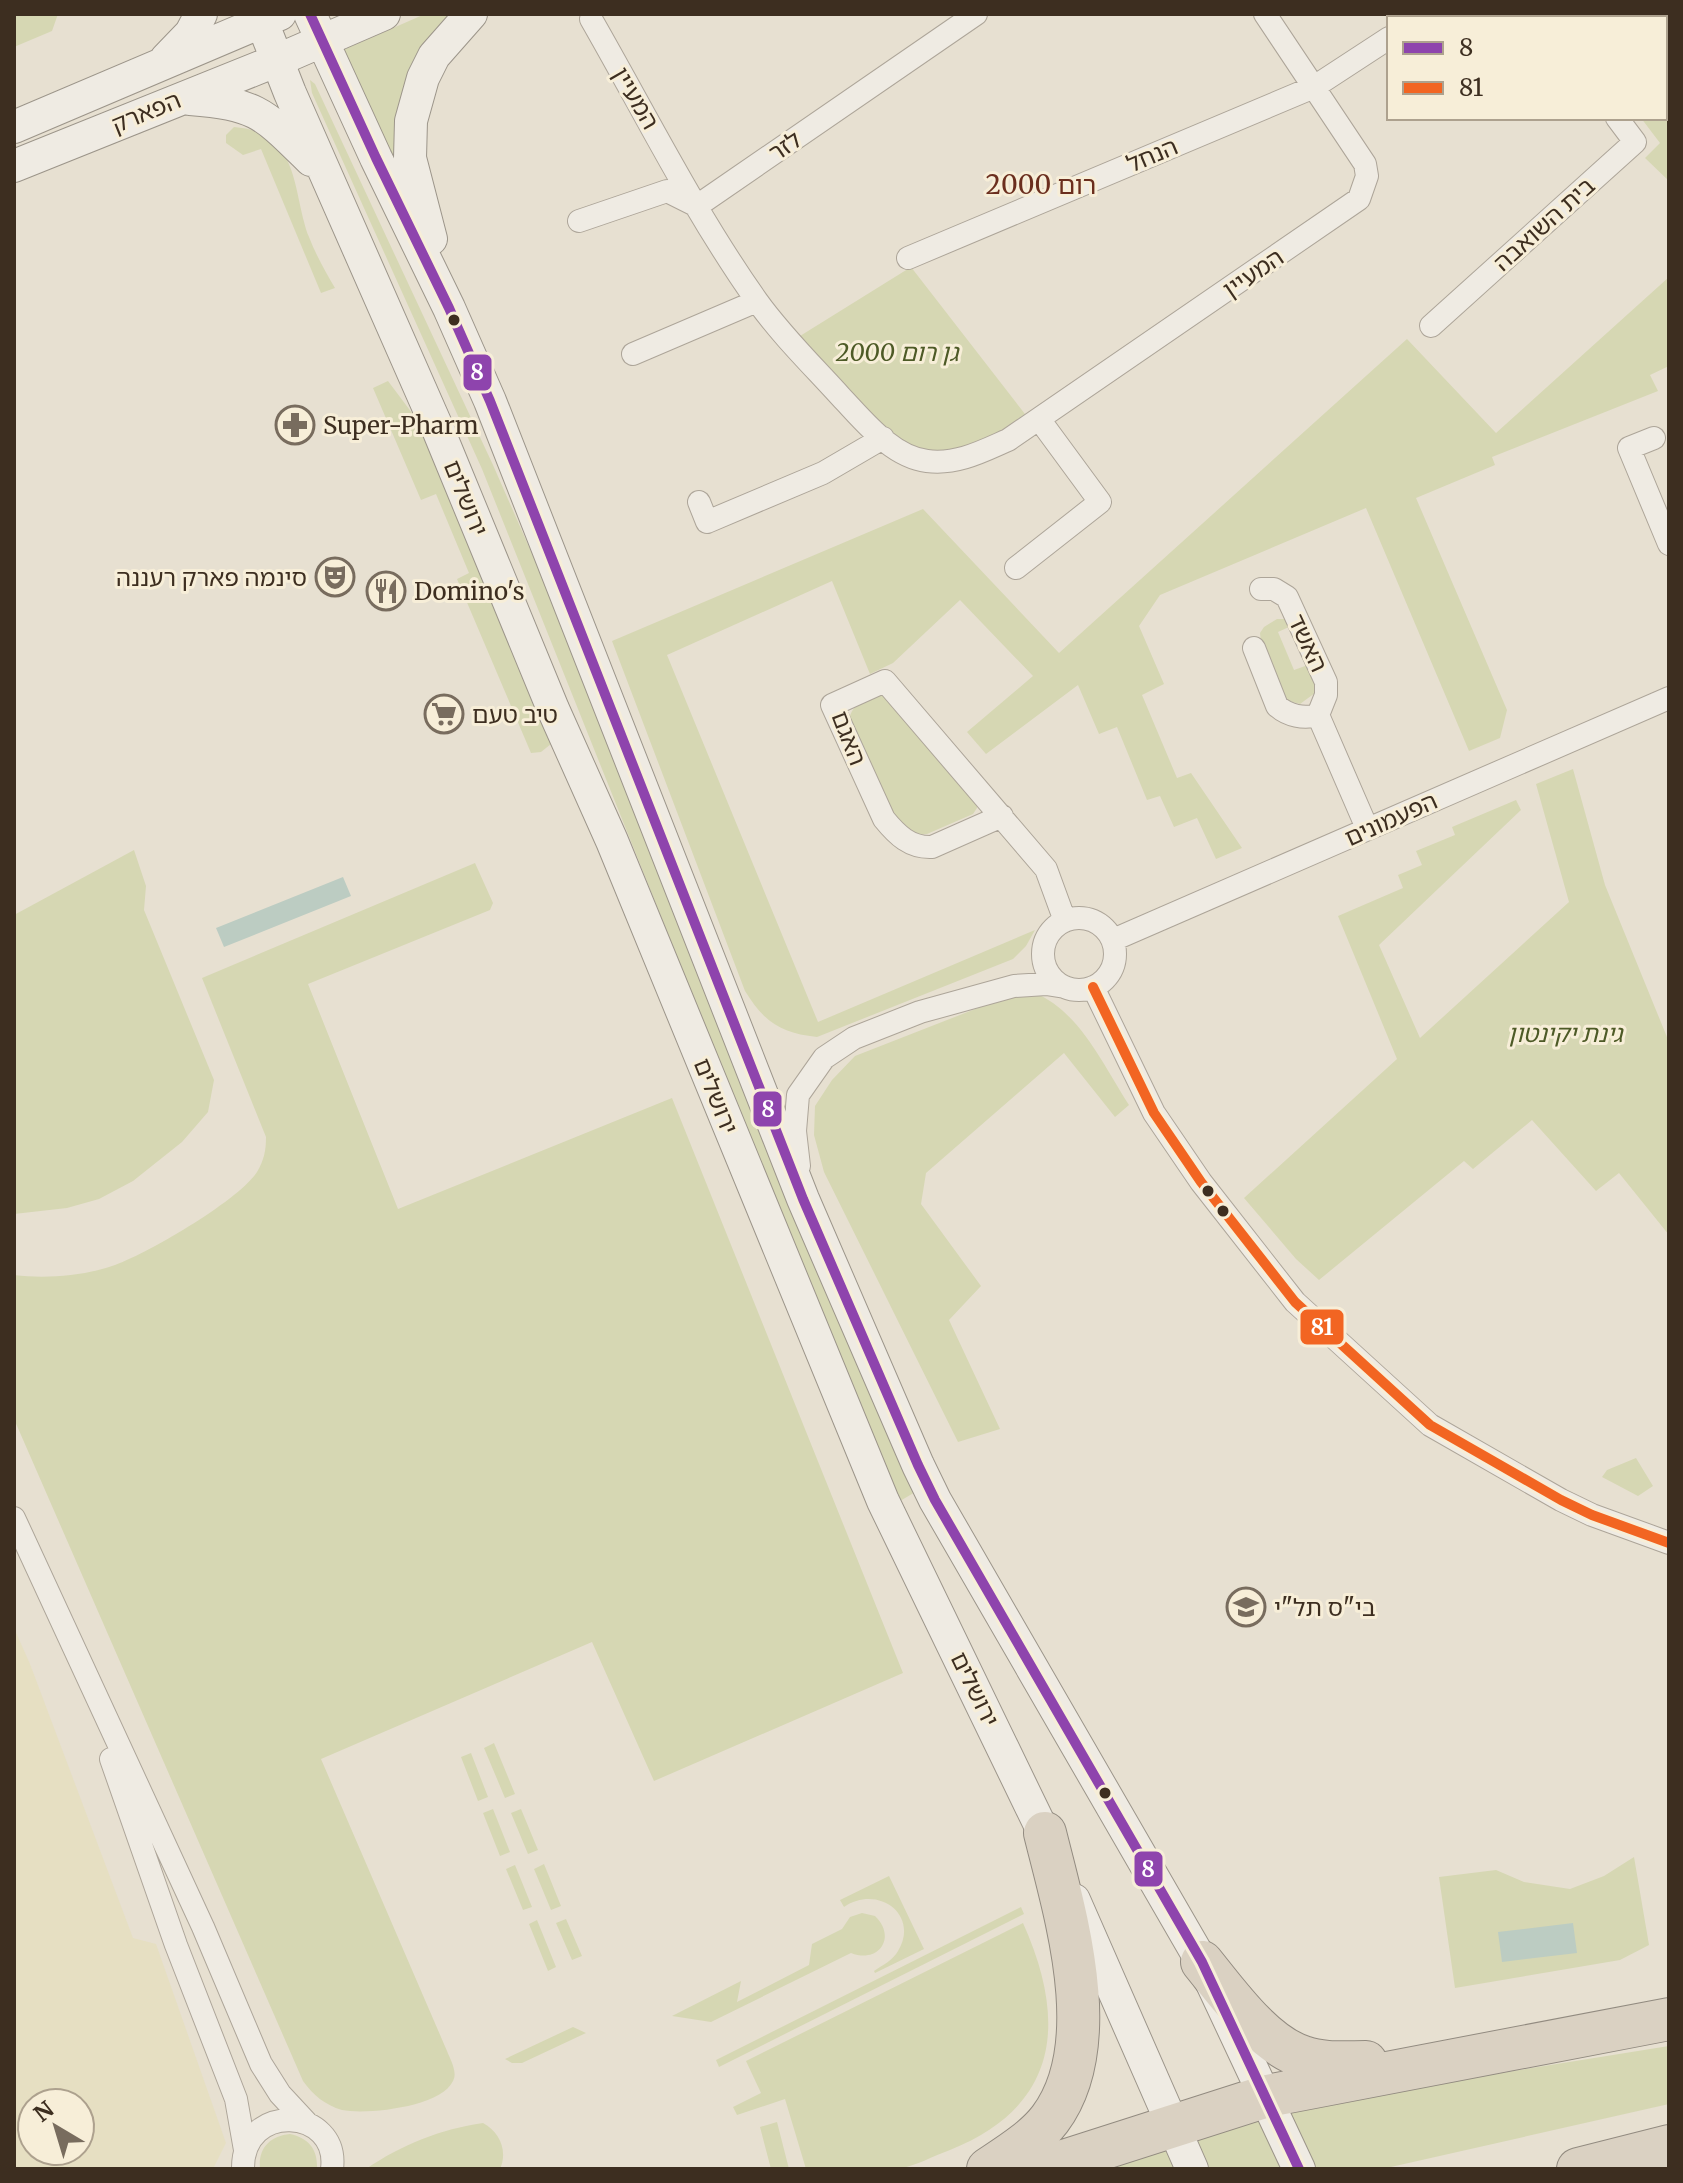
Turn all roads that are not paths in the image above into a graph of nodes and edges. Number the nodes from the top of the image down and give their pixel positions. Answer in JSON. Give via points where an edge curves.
{"nodes":[{"id":1,"x":201,"y":14,"type":"edge"},
{"id":2,"x":384,"y":14,"type":"edge"},
{"id":3,"x":471,"y":14,"type":"edge"},
{"id":4,"x":976,"y":14,"type":"edge"},
{"id":5,"x":1265,"y":14,"type":"edge"},
{"id":6,"x":267,"y":17,"type":"edge"},
{"id":7,"x":591,"y":19,"type":"dead end"},
{"id":8,"x":317,"y":28,"type":"edge"},
{"id":9,"x":1387,"y":39,"type":"edge"},
{"id":10,"x":278,"y":60,"type":"junction"},
{"id":11,"x":158,"y":67,"type":"junction"},
{"id":12,"x":1314,"y":87,"type":"junction"},
{"id":13,"x":179,"y":98,"type":"junction"},
{"id":14,"x":1618,"y":120,"type":"edge"},
{"id":15,"x":14,"y":127,"type":"edge"},
{"id":16,"x":14,"y":166,"type":"edge"},
{"id":17,"x":325,"y":174,"type":"junction"},
{"id":18,"x":697,"y":206,"type":"junction"},
{"id":19,"x":579,"y":221,"type":"dead end"},
{"id":20,"x":908,"y":258,"type":"dead end"},
{"id":21,"x":757,"y":301,"type":"junction"},
{"id":22,"x":449,"y":308,"type":"junction"},
{"id":23,"x":1431,"y":326,"type":"dead end"},
{"id":24,"x":633,"y":354,"type":"dead end"},
{"id":25,"x":1039,"y":419,"type":"junction"},
{"id":26,"x":883,"y":438,"type":"junction"},
{"id":27,"x":1654,"y":438,"type":"dead end"},
{"id":28,"x":699,"y":502,"type":"dead end"},
{"id":29,"x":1669,"y":544,"type":"edge"},
{"id":30,"x":1016,"y":568,"type":"dead end"},
{"id":31,"x":1261,"y":589,"type":"dead end"},
{"id":32,"x":1254,"y":648,"type":"dead end"},
{"id":33,"x":1669,"y":698,"type":"edge"},
{"id":34,"x":1318,"y":715,"type":"junction"},
{"id":35,"x":1002,"y":816,"type":"junction"},
{"id":36,"x":1367,"y":828,"type":"junction"},
{"id":37,"x":1065,"y":921,"type":"junction"},
{"id":38,"x":1113,"y":940,"type":"junction"},
{"id":39,"x":1065,"y":987,"type":"junction"},
{"id":40,"x":1093,"y":987,"type":"junction"},
{"id":41,"x":803,"y":1199,"type":"junction"},
{"id":42,"x":14,"y":1518,"type":"edge"},
{"id":43,"x":1669,"y":1543,"type":"edge"},
{"id":44,"x":71,"y":1645,"type":"junction"},
{"id":45,"x":1045,"y":1833,"type":"junction"},
{"id":46,"x":1202,"y":1962,"type":"junction"},
{"id":47,"x":1669,"y":2019,"type":"edge"},
{"id":48,"x":1443,"y":2063,"type":"junction"},
{"id":49,"x":1270,"y":2103,"type":"junction"},
{"id":50,"x":306,"y":2122,"type":"junction"},
{"id":51,"x":1176,"y":2132,"type":"junction"},
{"id":52,"x":1669,"y":2146,"type":"edge"},
{"id":53,"x":244,"y":2160,"type":"edge"},
{"id":54,"x":332,"y":2169,"type":"edge"},
{"id":55,"x":988,"y":2169,"type":"edge"},
{"id":56,"x":1039,"y":2169,"type":"edge"},
{"id":57,"x":1192,"y":2169,"type":"edge"},
{"id":58,"x":1299,"y":2169,"type":"edge"},
{"id":59,"x":1578,"y":2169,"type":"edge"}],
"edges":[{"from":1,"to":11,"type":"main road","via":[[191,33]]},
{"from":2,"to":8,"type":"main road","name":"הפארק"},
{"from":3,"to":22,"type":"main road","via":[[434,56],[411,121],[410,158]]},
{"from":4,"to":18,"type":"street","name":"לזר"},
{"from":5,"to":12,"type":"street"},
{"from":6,"to":10,"type":"main road","name":"ירושלים"},
{"from":6,"to":11,"type":"main road","name":"הפארק"},
{"from":7,"to":18,"type":"street","name":"המעיין"},
{"from":8,"to":10,"type":"main road","name":"הפארק"},
{"from":8,"to":22,"type":"main road","name":"ירושלים"},
{"from":9,"to":12,"type":"street","name":"הנחל"},
{"from":10,"to":13,"type":"main road","name":"הפארק"},
{"from":10,"to":17,"type":"main road","name":"ירושלים"},
{"from":11,"to":15,"type":"main road","name":"הפארק"},
{"from":12,"to":20,"type":"street","name":"הנחל"},
{"from":12,"to":25,"type":"street","name":"המעיין","via":[[1365,164],[1359,199]]},
{"from":13,"to":16,"type":"main road","name":"הפארק"},
{"from":13,"to":17,"type":"main road","via":[[232,102],[266,116]]},
{"from":14,"to":23,"type":"street","name":"בית השואבה","via":[[1635,142]]},
{"from":17,"to":45,"type":"main road","name":"ירושלים","via":[[612,841],[883,1501]]},
{"from":18,"to":19,"type":"street","via":[[667,191]]},
{"from":18,"to":21,"type":"street","name":"המעיין"},
{"from":21,"to":24,"type":"street"},
{"from":21,"to":26,"type":"street","name":"המעיין"},
{"from":22,"to":41,"type":"main road","name":"ירושלים"},
{"from":25,"to":26,"type":"street","name":"המעיין","via":[[964,459],[926,461]]},
{"from":25,"to":30,"type":"street","via":[[1100,502]]},
{"from":26,"to":28,"type":"street","via":[[823,473],[707,522]]},
{"from":27,"to":29,"type":"street","via":[[1629,448]]},
{"from":31,"to":34,"type":"street","name":"האשד","via":[[1287,597],[1326,682]]},
{"from":32,"to":34,"type":"street","via":[[1277,706],[1297,716]]},
{"from":33,"to":36,"type":"street","name":"הפעמונים"},
{"from":34,"to":36,"type":"street"},
{"from":35,"to":35,"type":"street","name":"האגם","via":[[885,681],[832,705],[884,819],[907,842],[932,847]]},
{"from":35,"to":37,"type":"street","name":"האגם","via":[[1046,869]]},
{"from":36,"to":38,"type":"street","name":"הפעמונים"},
{"from":37,"to":38,"type":"street","via":[[1089,919]]},
{"from":37,"to":39,"type":"street","via":[[1052,931],[1043,949],[1047,971]]},
{"from":38,"to":40,"type":"street","via":[[1114,964]]},
{"from":39,"to":40,"type":"street"},
{"from":39,"to":41,"type":"street","via":[[1014,986],[920,1012],[854,1038],[824,1058],[796,1104]]},
{"from":40,"to":43,"type":"street","via":[[1154,1113],[1295,1302],[1430,1425],[1561,1500]]},
{"from":41,"to":46,"type":"main road","name":"ירושלים","via":[[935,1500]]},
{"from":42,"to":44,"type":"street"},
{"from":44,"to":50,"type":"street","via":[[261,2064]]},
{"from":44,"to":53,"type":"street","via":[[236,2099]]},
{"from":45,"to":51,"type":"main road","name":"ירושלים"},
{"from":45,"to":55,"type":"highway","via":[[1074,1950],[1075,2051],[1067,2087],[1050,2119]]},
{"from":46,"to":48,"type":"highway","via":[[1244,2012],[1301,2057]]},
{"from":46,"to":49,"type":"main road","name":"ירושלים"},
{"from":47,"to":48,"type":"highway"},
{"from":48,"to":49,"type":"highway"},
{"from":49,"to":51,"type":"highway"},
{"from":49,"to":58,"type":"main road","name":"ירושלים"},
{"from":50,"to":53,"type":"street","via":[[276,2120],[263,2127],[252,2137]]},
{"from":50,"to":54,"type":"street","via":[[330,2147]]},
{"from":51,"to":56,"type":"highway"},
{"from":51,"to":57,"type":"main road","name":"ירושלים"},
{"from":52,"to":59,"type":"highway"}]}
